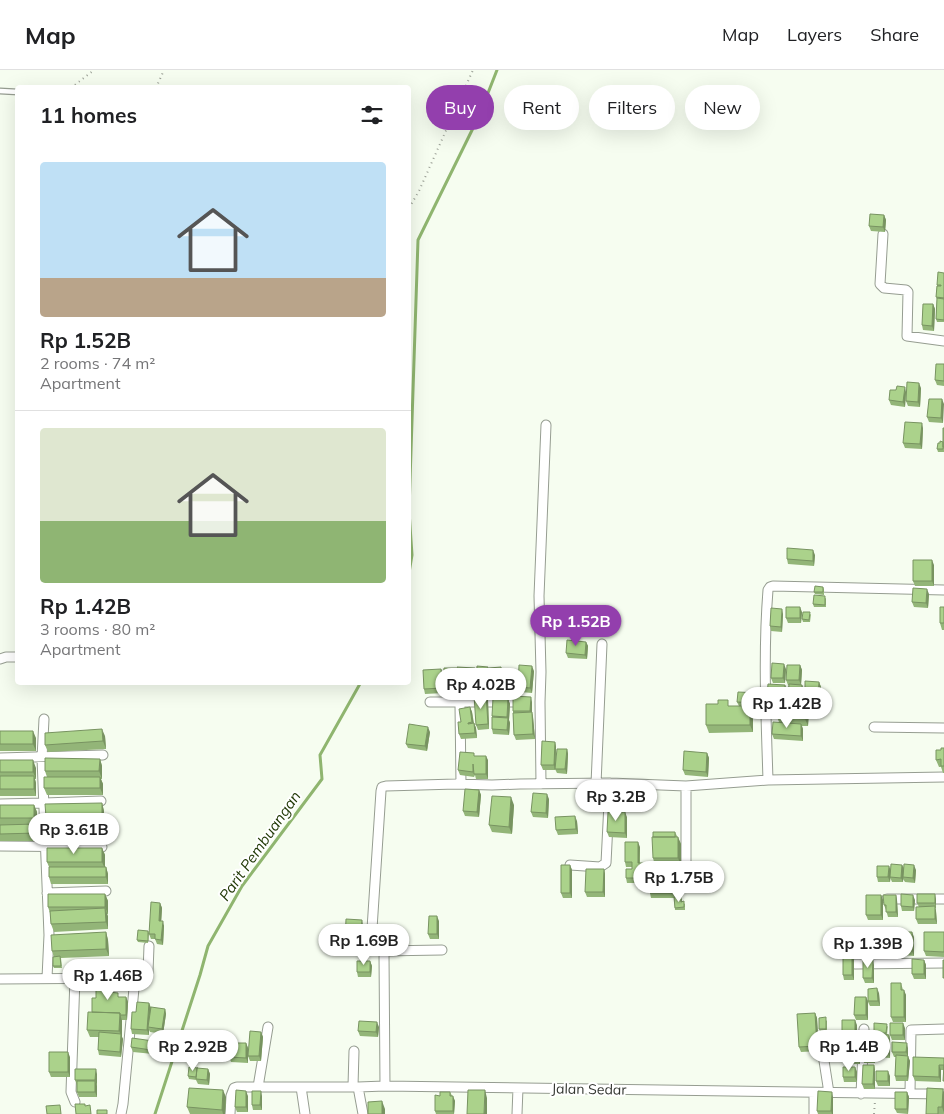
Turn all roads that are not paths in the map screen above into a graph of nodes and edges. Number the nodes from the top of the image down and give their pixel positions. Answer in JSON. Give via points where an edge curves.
{"nodes":[{"id":1,"x":0,"y":91,"type":"edge"},
{"id":2,"x":15,"y":92,"type":"edge"},
{"id":3,"x":883,"y":234,"type":"edge"},
{"id":4,"x":944,"y":341,"type":"edge"},
{"id":5,"x":546,"y":425,"type":"dead end"},
{"id":6,"x":944,"y":590,"type":"edge"},
{"id":7,"x":602,"y":644,"type":"dead end"},
{"id":8,"x":15,"y":657,"type":"edge"},
{"id":9,"x":0,"y":659,"type":"edge"},
{"id":10,"x":430,"y":702,"type":"dead end"},
{"id":11,"x":460,"y":702,"type":"junction"},
{"id":12,"x":540,"y":702,"type":"junction"},
{"id":13,"x":44,"y":719,"type":"dead end"},
{"id":14,"x":874,"y":727,"type":"dead end"},
{"id":15,"x":944,"y":728,"type":"edge"},
{"id":16,"x":103,"y":755,"type":"dead end"},
{"id":17,"x":0,"y":758,"type":"edge"},
{"id":18,"x":42,"y":758,"type":"junction"},
{"id":19,"x":944,"y":777,"type":"edge"},
{"id":20,"x":768,"y":780,"type":"junction"},
{"id":21,"x":610,"y":783,"type":"junction"},
{"id":22,"x":461,"y":784,"type":"junction"},
{"id":23,"x":541,"y":784,"type":"junction"},
{"id":24,"x":596,"y":784,"type":"junction"},
{"id":25,"x":686,"y":786,"type":"junction"},
{"id":26,"x":101,"y":801,"type":"edge"},
{"id":27,"x":44,"y":803,"type":"junction"},
{"id":28,"x":0,"y":804,"type":"edge"},
{"id":29,"x":0,"y":846,"type":"edge"},
{"id":30,"x":45,"y":847,"type":"junction"},
{"id":31,"x":102,"y":847,"type":"edge"},
{"id":32,"x":570,"y":865,"type":"edge"},
{"id":33,"x":686,"y":876,"type":"dead end"},
{"id":34,"x":106,"y":891,"type":"dead end"},
{"id":35,"x":47,"y":893,"type":"junction"},
{"id":36,"x":874,"y":899,"type":"edge"},
{"id":37,"x":944,"y":899,"type":"edge"},
{"id":38,"x":149,"y":946,"type":"dead end"},
{"id":39,"x":442,"y":950,"type":"dead end"},
{"id":40,"x":382,"y":951,"type":"junction"},
{"id":41,"x":944,"y":963,"type":"edge"},
{"id":42,"x":855,"y":964,"type":"dead end"},
{"id":43,"x":47,"y":978,"type":"junction"},
{"id":44,"x":75,"y":978,"type":"junction"},
{"id":45,"x":135,"y":978,"type":"junction"},
{"id":46,"x":0,"y":979,"type":"edge"},
{"id":47,"x":268,"y":1027,"type":"dead end"},
{"id":48,"x":864,"y":1029,"type":"dead end"},
{"id":49,"x":944,"y":1029,"type":"edge"},
{"id":50,"x":822,"y":1048,"type":"dead end"},
{"id":51,"x":354,"y":1051,"type":"dead end"},
{"id":52,"x":258,"y":1086,"type":"junction"},
{"id":53,"x":355,"y":1086,"type":"junction"},
{"id":54,"x":385,"y":1086,"type":"junction"},
{"id":55,"x":301,"y":1087,"type":"junction"},
{"id":56,"x":518,"y":1088,"type":"junction"},
{"id":57,"x":814,"y":1093,"type":"junction"},
{"id":58,"x":829,"y":1093,"type":"junction"},
{"id":59,"x":910,"y":1093,"type":"junction"},
{"id":60,"x":862,"y":1094,"type":"junction"},
{"id":61,"x":944,"y":1094,"type":"edge"},
{"id":62,"x":75,"y":1102,"type":"edge"},
{"id":63,"x":121,"y":1114,"type":"edge"},
{"id":64,"x":230,"y":1114,"type":"edge"},
{"id":65,"x":305,"y":1114,"type":"edge"},
{"id":66,"x":362,"y":1114,"type":"edge"},
{"id":67,"x":517,"y":1114,"type":"edge"},
{"id":68,"x":814,"y":1114,"type":"edge"}],
"edges":[{"from":1,"to":2,"type":"lane"},
{"from":3,"to":4,"type":"street","via":[[880,284],[884,288],[908,292],[907,336]]},
{"from":5,"to":12,"type":"street","via":[[539,596]]},
{"from":6,"to":20,"type":"street","via":[[770,587],[765,692]]},
{"from":7,"to":24,"type":"street"},
{"from":8,"to":9,"type":"street"},
{"from":10,"to":11,"type":"street"},
{"from":11,"to":12,"type":"street"},
{"from":11,"to":22,"type":"street"},
{"from":12,"to":23,"type":"street"},
{"from":13,"to":18,"type":"street"},
{"from":14,"to":15,"type":"street"},
{"from":16,"to":18,"type":"street"},
{"from":17,"to":18,"type":"street"},
{"from":18,"to":27,"type":"street"},
{"from":19,"to":20,"type":"street"},
{"from":20,"to":25,"type":"street"},
{"from":21,"to":24,"type":"street"},
{"from":21,"to":25,"type":"street"},
{"from":21,"to":32,"type":"street","via":[[606,863],[600,867]]},
{"from":22,"to":23,"type":"street"},
{"from":22,"to":40,"type":"street","via":[[382,787],[371,949]]},
{"from":23,"to":24,"type":"street"},
{"from":25,"to":33,"type":"street"},
{"from":26,"to":27,"type":"street"},
{"from":27,"to":28,"type":"street"},
{"from":27,"to":30,"type":"street"},
{"from":29,"to":30,"type":"street"},
{"from":30,"to":31,"type":"street"},
{"from":30,"to":35,"type":"street"},
{"from":34,"to":35,"type":"street"},
{"from":35,"to":43,"type":"street","via":[[53,935]]},
{"from":36,"to":37,"type":"street"},
{"from":38,"to":45,"type":"street","via":[[148,972]]},
{"from":39,"to":40,"type":"street"},
{"from":40,"to":54,"type":"street"},
{"from":41,"to":42,"type":"street"},
{"from":43,"to":44,"type":"street"},
{"from":43,"to":46,"type":"street"},
{"from":44,"to":45,"type":"street"},
{"from":44,"to":62,"type":"street","via":[[71,1092]]},
{"from":45,"to":63,"type":"street"},
{"from":47,"to":52,"type":"street"},
{"from":48,"to":60,"type":"street"},
{"from":49,"to":59,"type":"street","via":[[911,1030]]},
{"from":50,"to":58,"type":"street"},
{"from":51,"to":53,"type":"street"},
{"from":52,"to":55,"type":"street","name":"Jalan Sedar"},
{"from":52,"to":64,"type":"street","name":"Jalan Sedar","via":[[234,1088]]},
{"from":53,"to":54,"type":"street","name":"Jalan Sedar"},
{"from":53,"to":55,"type":"street","name":"Jalan Sedar"},
{"from":53,"to":66,"type":"street"},
{"from":54,"to":56,"type":"street","name":"Jalan Sedar"},
{"from":55,"to":65,"type":"street"},
{"from":56,"to":57,"type":"street","name":"Jalan Sedar"},
{"from":56,"to":67,"type":"street"},
{"from":57,"to":58,"type":"street","name":"Jalan Sedar"},
{"from":57,"to":68,"type":"street"},
{"from":58,"to":60,"type":"street","name":"Jalan Sedar"},
{"from":59,"to":60,"type":"street","name":"Jalan Sedar"},
{"from":59,"to":61,"type":"street","name":"Jalan Sedar"}]}
